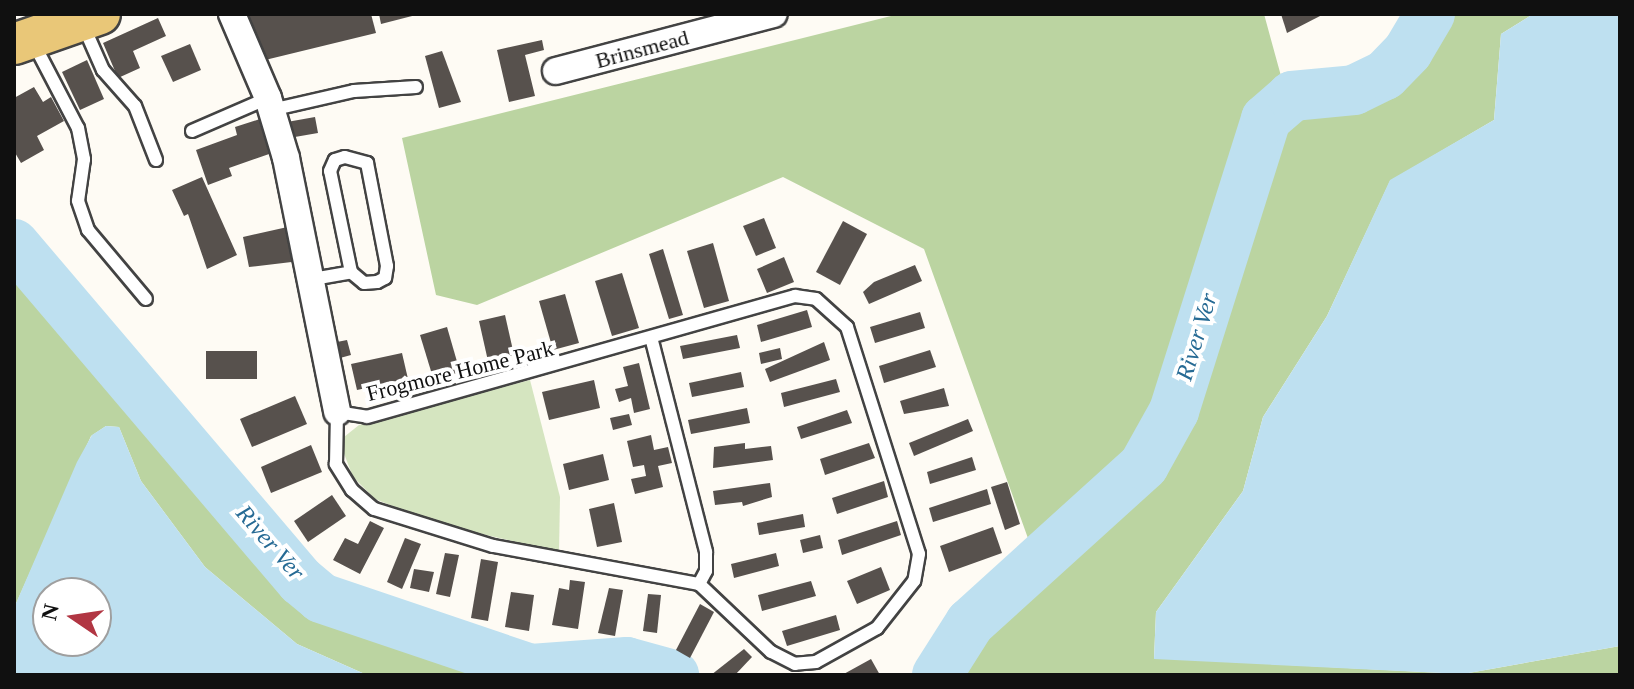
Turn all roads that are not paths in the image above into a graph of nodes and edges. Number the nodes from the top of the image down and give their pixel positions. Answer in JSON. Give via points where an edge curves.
{"nodes":[{"id":1,"x":232,"y":14,"type":"edge"},
{"id":2,"x":774,"y":14,"type":"edge"},
{"id":3,"x":90,"y":17,"type":"edge"},
{"id":4,"x":22,"y":41,"type":"edge"},
{"id":5,"x":556,"y":71,"type":"dead end"},
{"id":6,"x":416,"y":87,"type":"dead end"},
{"id":7,"x":270,"y":104,"type":"junction"},
{"id":8,"x":192,"y":131,"type":"dead end"},
{"id":9,"x":156,"y":160,"type":"dead end"},
{"id":10,"x":351,"y":272,"type":"junction"},
{"id":11,"x":313,"y":279,"type":"junction"},
{"id":12,"x":146,"y":299,"type":"dead end"},
{"id":13,"x":652,"y":341,"type":"junction"},
{"id":14,"x":337,"y":412,"type":"junction"},
{"id":15,"x":699,"y":584,"type":"junction"}],
"edges":[{"from":1,"to":7,"type":"street"},
{"from":2,"to":5,"type":"street","name":"Brinsmead"},
{"from":3,"to":4,"type":"main road"},
{"from":3,"to":9,"type":"lane","via":[[103,70],[135,106]]},
{"from":4,"to":12,"type":"lane","via":[[78,128],[84,159],[78,201],[88,230]]},
{"from":6,"to":7,"type":"lane"},
{"from":7,"to":8,"type":"lane"},
{"from":7,"to":11,"type":"street"},
{"from":10,"to":10,"type":"lane","via":[[330,171],[335,160],[345,157],[367,163],[387,266],[385,278],[377,282],[364,283]]},
{"from":10,"to":11,"type":"lane"},
{"from":11,"to":14,"type":"street"},
{"from":13,"to":14,"type":"lane","name":"Frogmore Home Park","via":[[367,417]]},
{"from":13,"to":15,"type":"lane","via":[[706,552],[706,571]]},
{"from":13,"to":15,"type":"lane","name":"Frogmore Home Park","via":[[795,296],[816,299],[832,309],[847,327],[919,554],[914,581],[877,628],[816,662],[795,664],[771,652]]},
{"from":14,"to":15,"type":"lane","via":[[336,464],[352,490],[374,509],[493,546]]}]}
